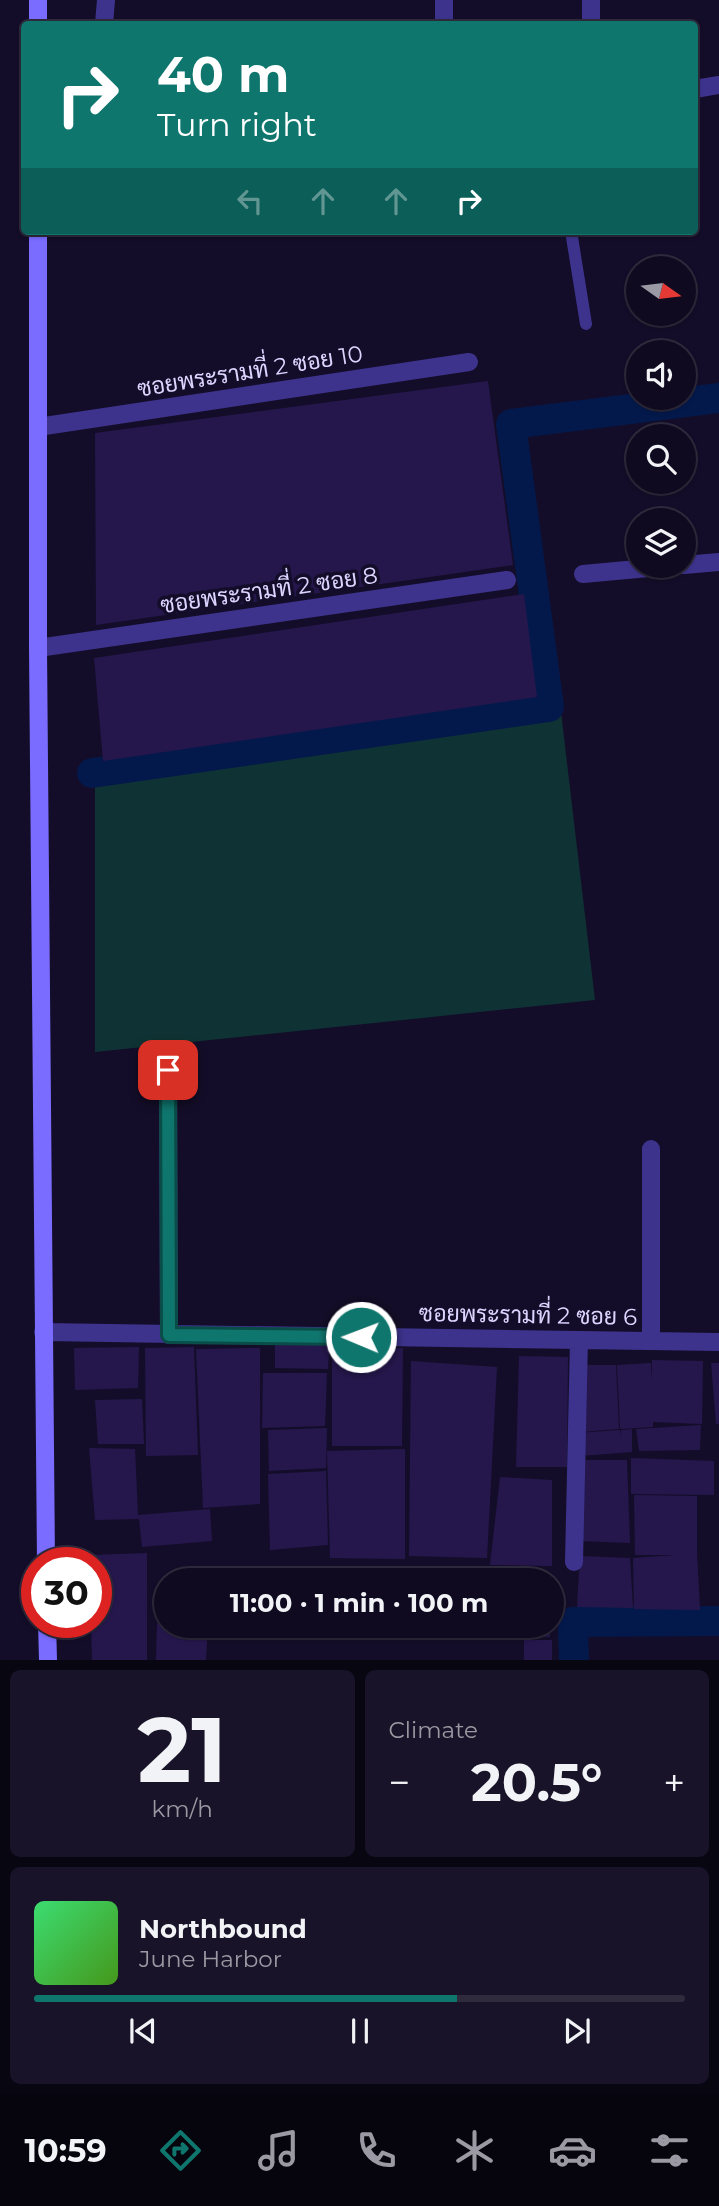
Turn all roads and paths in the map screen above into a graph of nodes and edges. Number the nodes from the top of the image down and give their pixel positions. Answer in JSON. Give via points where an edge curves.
{"nodes":[{"id":1,"x":38,"y":0,"type":"edge"},
{"id":2,"x":106,"y":0,"type":"edge"},
{"id":3,"x":444,"y":0,"type":"edge"},
{"id":4,"x":590,"y":0,"type":"edge"},
{"id":5,"x":38,"y":21,"type":"edge"},
{"id":6,"x":104,"y":21,"type":"edge"},
{"id":7,"x":444,"y":21,"type":"edge"},
{"id":8,"x":591,"y":21,"type":"edge"},
{"id":9,"x":719,"y":85,"type":"edge"},
{"id":10,"x":698,"y":88,"type":"edge"},
{"id":11,"x":38,"y":235,"type":"edge"},
{"id":12,"x":572,"y":235,"type":"edge"},
{"id":13,"x":586,"y":324,"type":"dead end"},
{"id":14,"x":469,"y":362,"type":"dead end"},
{"id":15,"x":38,"y":427,"type":"junction"},
{"id":16,"x":719,"y":562,"type":"edge"},
{"id":17,"x":696,"y":564,"type":"edge"},
{"id":18,"x":626,"y":570,"type":"edge"},
{"id":19,"x":583,"y":574,"type":"dead end"},
{"id":20,"x":507,"y":580,"type":"dead end"},
{"id":21,"x":38,"y":648,"type":"junction"},
{"id":22,"x":168,"y":1070,"type":"dead end"},
{"id":23,"x":651,"y":1149,"type":"dead end"},
{"id":24,"x":43,"y":1332,"type":"junction"},
{"id":25,"x":169,"y":1335,"type":"junction"},
{"id":26,"x":579,"y":1340,"type":"junction"},
{"id":27,"x":651,"y":1340,"type":"junction"},
{"id":28,"x":719,"y":1346,"type":"edge"},
{"id":29,"x":46,"y":1547,"type":"edge"},
{"id":30,"x":574,"y":1562,"type":"dead end"},
{"id":31,"x":47,"y":1638,"type":"edge"},
{"id":32,"x":48,"y":1660,"type":"edge"}],
"edges":[{"from":1,"to":5,"type":"main road"},
{"from":2,"to":6,"type":"street"},
{"from":3,"to":7,"type":"street"},
{"from":4,"to":8,"type":"street"},
{"from":9,"to":10,"type":"street"},
{"from":11,"to":15,"type":"main road"},
{"from":12,"to":13,"type":"lane"},
{"from":14,"to":15,"type":"street","name":"ซอยพระรามที่ 2 ซอย 10"},
{"from":15,"to":21,"type":"main road"},
{"from":16,"to":17,"type":"street"},
{"from":18,"to":19,"type":"street"},
{"from":20,"to":21,"type":"street","name":"ซอยพระรามที่ 2 ซอย 8"},
{"from":21,"to":24,"type":"main road"},
{"from":22,"to":25,"type":"street"},
{"from":23,"to":27,"type":"street"},
{"from":24,"to":25,"type":"street","name":"ซอยพระรามที่ 2 ซอย 6"},
{"from":24,"to":29,"type":"main road"},
{"from":25,"to":26,"type":"street","name":"ซอยพระรามที่ 2 ซอย 6"},
{"from":26,"to":27,"type":"street","name":"ซอยพระรามที่ 2 ซอย 6"},
{"from":26,"to":30,"type":"street"},
{"from":27,"to":28,"type":"street","name":"ซอยพระรามที่ 2 ซอย 6"},
{"from":31,"to":32,"type":"main road"}]}
